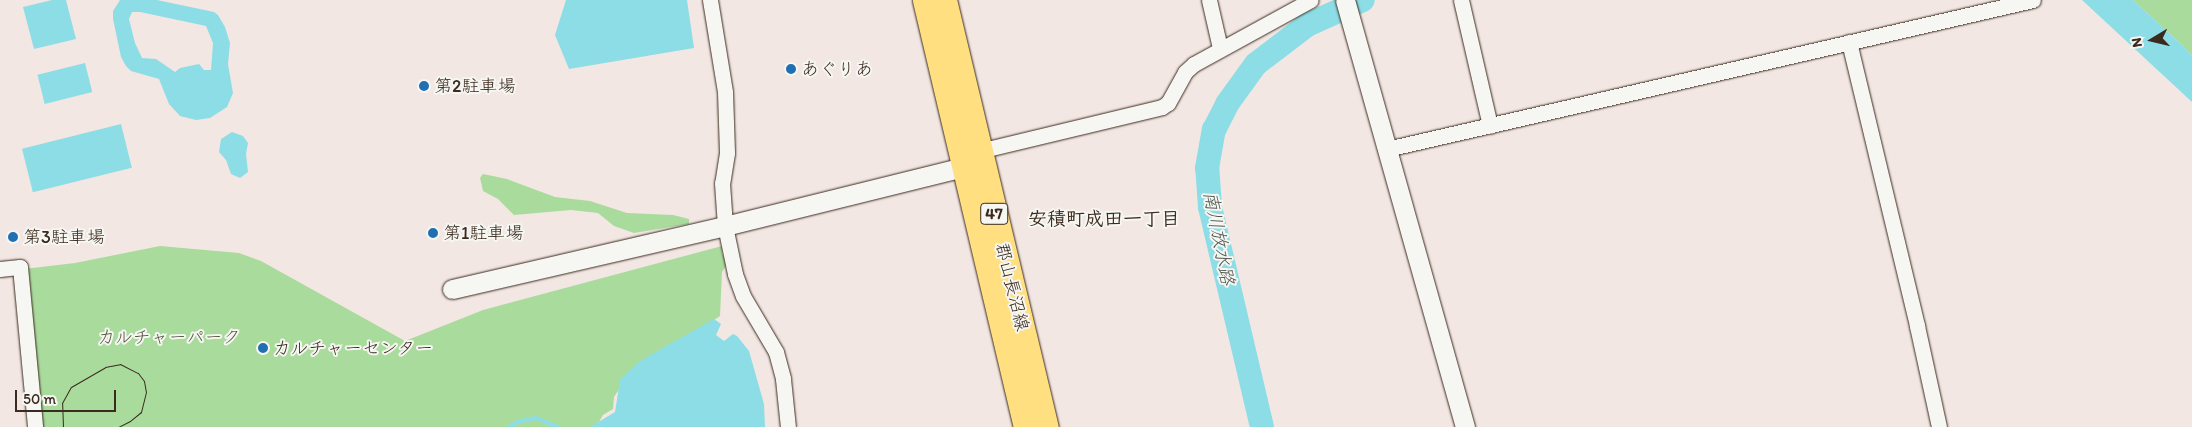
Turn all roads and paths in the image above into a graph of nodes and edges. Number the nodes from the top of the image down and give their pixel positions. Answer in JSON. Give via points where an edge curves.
{"nodes":[{"id":1,"x":710,"y":0,"type":"edge"},
{"id":2,"x":925,"y":0,"type":"edge"},
{"id":3,"x":944,"y":0,"type":"edge"},
{"id":4,"x":1209,"y":0,"type":"edge"},
{"id":5,"x":1311,"y":0,"type":"edge"},
{"id":6,"x":1345,"y":0,"type":"edge"},
{"id":7,"x":1461,"y":0,"type":"edge"},
{"id":8,"x":2032,"y":0,"type":"edge"},
{"id":9,"x":1849,"y":42,"type":"junction"},
{"id":10,"x":1220,"y":48,"type":"junction"},
{"id":11,"x":1490,"y":126,"type":"junction"},
{"id":12,"x":1387,"y":149,"type":"junction"},
{"id":13,"x":974,"y":160,"type":"junction"},
{"id":14,"x":725,"y":226,"type":"junction"},
{"id":15,"x":0,"y":268,"type":"edge"},
{"id":16,"x":452,"y":289,"type":"dead end"},
{"id":17,"x":35,"y":427,"type":"edge"},
{"id":18,"x":788,"y":427,"type":"edge"},
{"id":19,"x":1026,"y":427,"type":"edge"},
{"id":20,"x":1046,"y":427,"type":"edge"},
{"id":21,"x":1465,"y":427,"type":"edge"},
{"id":22,"x":1939,"y":427,"type":"edge"}],
"edges":[{"from":1,"to":14,"type":"street","via":[[725,92],[727,153],[722,183]]},
{"from":2,"to":13,"type":"main road","name":"郡山長沼線","number":"47"},
{"from":3,"to":13,"type":"main road","name":"郡山長沼線","number":"47"},
{"from":4,"to":10,"type":"street"},
{"from":5,"to":10,"type":"street"},
{"from":6,"to":12,"type":"street"},
{"from":7,"to":11,"type":"street"},
{"from":8,"to":9,"type":"street"},
{"from":9,"to":11,"type":"street"},
{"from":9,"to":22,"type":"street"},
{"from":10,"to":13,"type":"street","via":[[1185,72],[1168,103],[1162,107]]},
{"from":11,"to":12,"type":"street"},
{"from":12,"to":21,"type":"street"},
{"from":13,"to":14,"type":"street"},
{"from":13,"to":19,"type":"main road","name":"郡山長沼線","number":"47"},
{"from":13,"to":20,"type":"main road","name":"郡山長沼線","number":"47"},
{"from":14,"to":16,"type":"street"},
{"from":14,"to":18,"type":"street","via":[[743,296],[776,352],[783,379]]},
{"from":15,"to":17,"type":"street","via":[[20,266]]}]}
